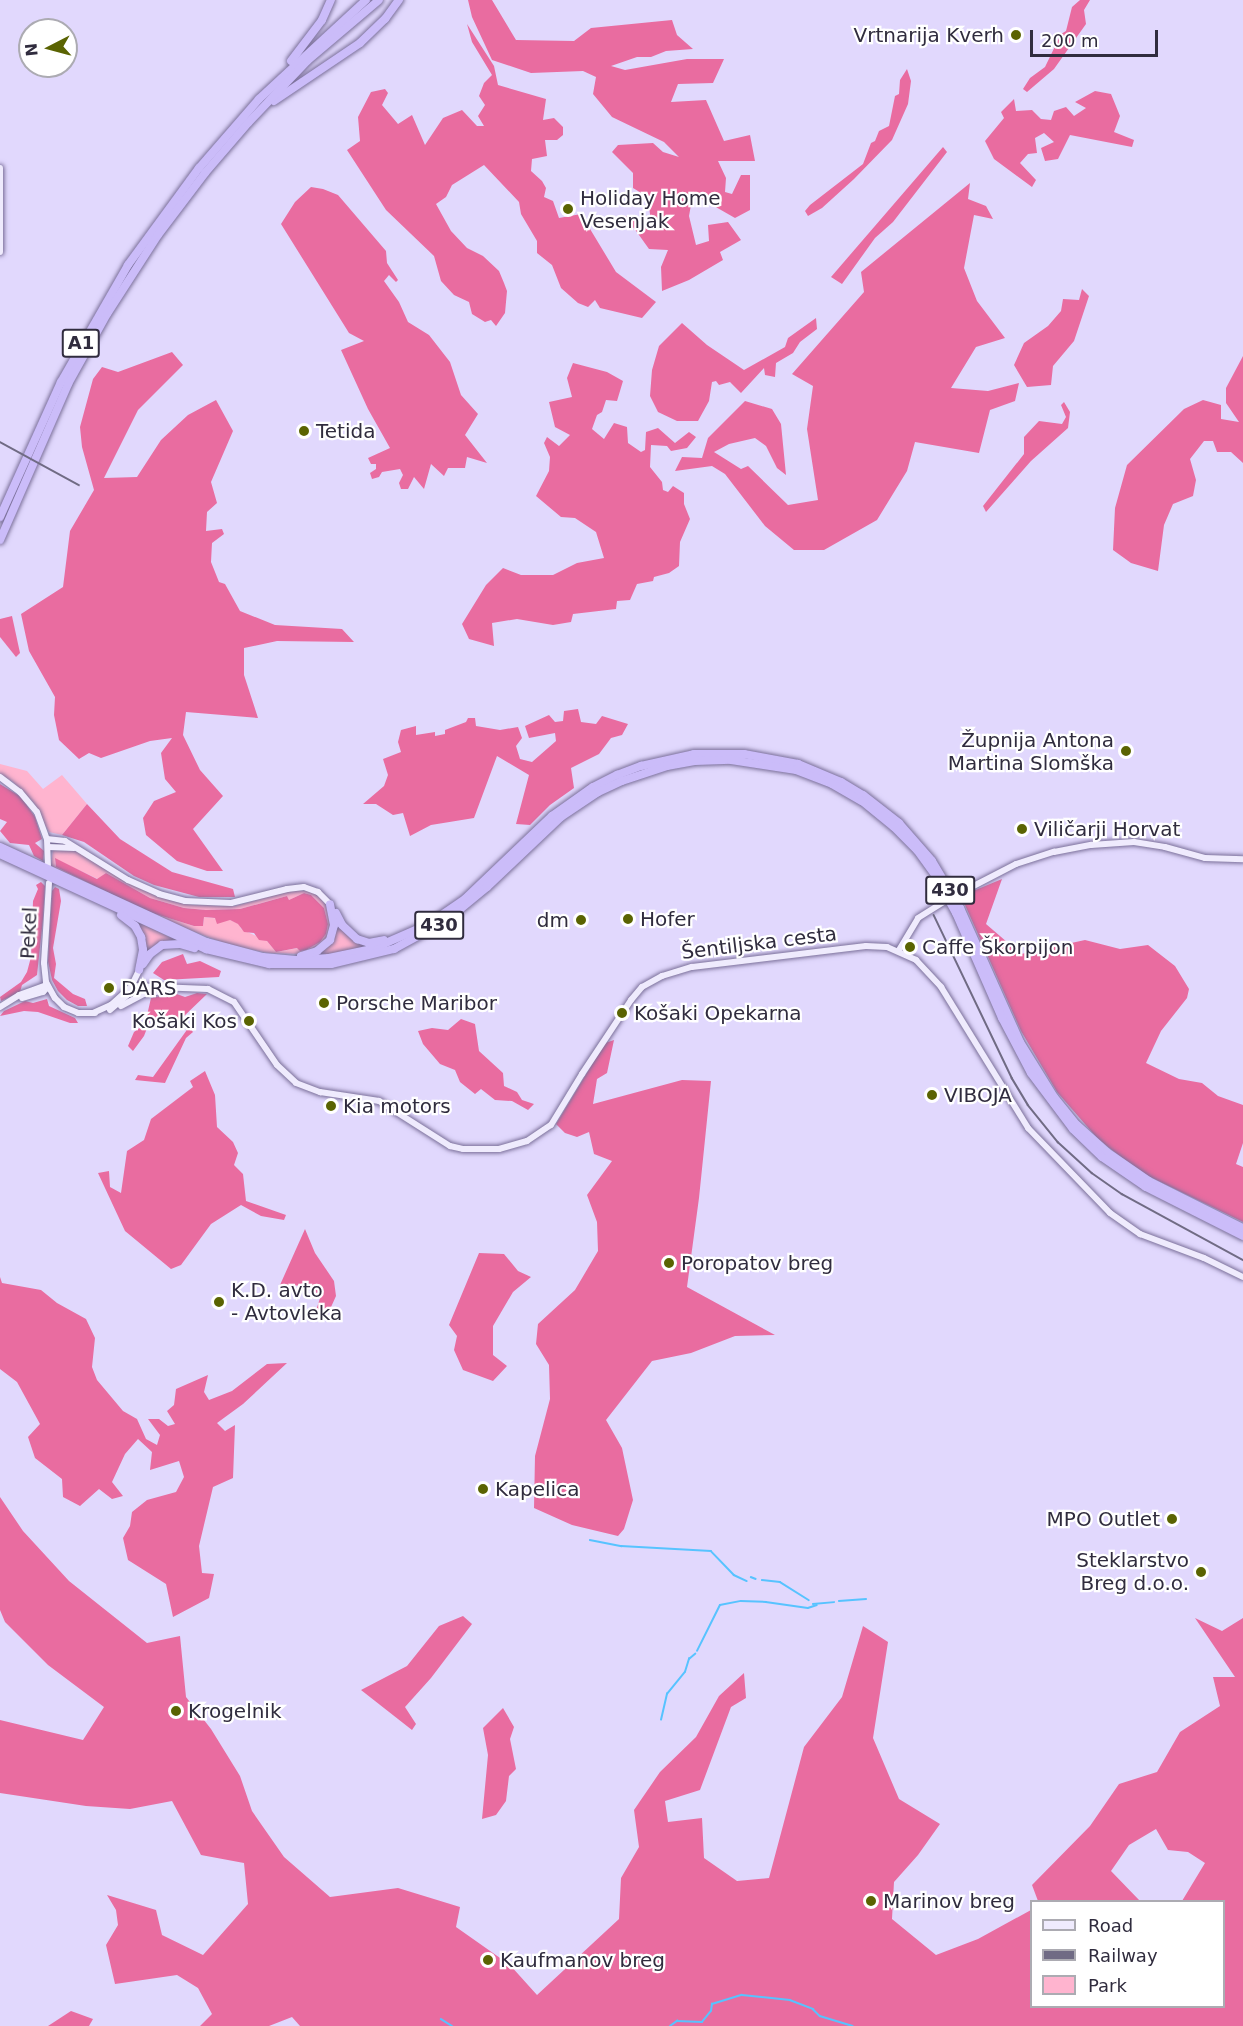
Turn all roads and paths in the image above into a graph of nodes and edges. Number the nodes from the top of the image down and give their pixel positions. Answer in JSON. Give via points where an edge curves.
{"nodes":[{"id":1,"x":331,"y":0,"type":"edge"},
{"id":2,"x":366,"y":0,"type":"edge"},
{"id":3,"x":379,"y":0,"type":"edge"},
{"id":4,"x":399,"y":0,"type":"edge"},
{"id":5,"x":259,"y":99,"type":"junction"},
{"id":6,"x":248,"y":123,"type":"junction"},
{"id":7,"x":0,"y":168,"type":"edge"},
{"id":8,"x":0,"y":252,"type":"edge"},
{"id":9,"x":0,"y":517,"type":"edge"},
{"id":10,"x":0,"y":540,"type":"edge"},
{"id":11,"x":0,"y":777,"type":"edge"},
{"id":12,"x":47,"y":839,"type":"junction"},
{"id":13,"x":0,"y":847,"type":"edge"},
{"id":14,"x":48,"y":847,"type":"junction"},
{"id":15,"x":80,"y":849,"type":"junction"},
{"id":16,"x":0,"y":854,"type":"edge"},
{"id":17,"x":1243,"y":859,"type":"edge"},
{"id":18,"x":48,"y":865,"type":"dead end"},
{"id":19,"x":49,"y":883,"type":"dead end"},
{"id":20,"x":958,"y":894,"type":"dead end"},
{"id":21,"x":945,"y":901,"type":"dead end"},
{"id":22,"x":330,"y":904,"type":"junction"},
{"id":23,"x":109,"y":905,"type":"junction"},
{"id":24,"x":415,"y":932,"type":"junction"},
{"id":25,"x":206,"y":949,"type":"junction"},
{"id":26,"x":899,"y":950,"type":"junction"},
{"id":27,"x":263,"y":957,"type":"junction"},
{"id":28,"x":139,"y":970,"type":"junction"},
{"id":29,"x":48,"y":986,"type":"junction"},
{"id":30,"x":132,"y":986,"type":"junction"},
{"id":31,"x":170,"y":989,"type":"junction"},
{"id":32,"x":144,"y":994,"type":"junction"},
{"id":33,"x":32,"y":995,"type":"junction"},
{"id":34,"x":7,"y":1003,"type":"junction"},
{"id":35,"x":61,"y":1005,"type":"junction"},
{"id":36,"x":0,"y":1007,"type":"edge"},
{"id":37,"x":107,"y":1011,"type":"junction"},
{"id":38,"x":93,"y":1013,"type":"junction"},
{"id":39,"x":1243,"y":1228,"type":"edge"},
{"id":40,"x":1243,"y":1236,"type":"edge"},
{"id":41,"x":1243,"y":1277,"type":"edge"}],
"edges":[{"from":1,"to":5,"type":"highway","via":[[309,40]]},
{"from":2,"to":5,"type":"highway","number":"A1"},
{"from":3,"to":6,"type":"highway","number":"A1","via":[[307,61]]},
{"from":4,"to":6,"type":"highway","via":[[360,43],[296,84]]},
{"from":5,"to":9,"type":"highway","number":"A1","via":[[199,168],[128,265],[61,382]]},
{"from":6,"to":10,"type":"highway","number":"A1","via":[[158,235],[107,314],[68,384]]},
{"from":7,"to":8,"type":"street"},
{"from":11,"to":12,"type":"street","via":[[29,801]]},
{"from":12,"to":14,"type":"street"},
{"from":12,"to":15,"type":"street","via":[[65,841]]},
{"from":13,"to":27,"type":"highway","number":"430","via":[[207,942]]},
{"from":14,"to":15,"type":"street"},
{"from":14,"to":18,"type":"street"},
{"from":15,"to":22,"type":"street","via":[[135,884],[185,902],[231,903],[304,887],[318,892]]},
{"from":16,"to":23,"type":"highway","number":"430"},
{"from":17,"to":20,"type":"street","via":[[1205,858],[1149,844],[1091,844],[1016,864]]},
{"from":19,"to":29,"type":"street","name":"Pekel","via":[[44,963]]},
{"from":21,"to":26,"type":"street","via":[[918,918]]},
{"from":22,"to":24,"type":"highway","via":[[348,933],[363,942],[375,943]]},
{"from":22,"to":27,"type":"highway","via":[[334,925],[330,940],[323,947],[309,954]]},
{"from":23,"to":25,"type":"highway","number":"430"},
{"from":23,"to":28,"type":"highway","via":[[139,932],[143,950]]},
{"from":24,"to":27,"type":"highway","number":"430","via":[[353,954],[314,959]]},
{"from":24,"to":39,"type":"highway","number":"430","via":[[465,899],[552,816],[593,787],[641,766],[694,754],[744,754],[776,759],[841,782],[899,823],[932,861],[960,908],[1020,1042],[1054,1097],[1077,1125],[1149,1181]]},
{"from":25,"to":28,"type":"highway","via":[[162,945]]},
{"from":25,"to":40,"type":"highway","number":"430","via":[[268,964],[301,966],[354,960],[394,949],[447,921],[536,838],[597,792],[643,772],[695,761],[760,762],[796,770],[862,801],[894,827],[934,873],[972,946],[1015,1045],[1048,1100],[1073,1129],[1102,1157],[1146,1187]]},
{"from":26,"to":31,"type":"street","name":"Šentiljska cesta","via":[[866,946],[668,972],[637,992],[551,1125],[517,1145],[480,1150],[437,1140],[378,1101],[304,1087],[278,1065],[234,1002],[208,989]]},
{"from":26,"to":41,"type":"street","name":"Šentiljska cesta","via":[[916,960],[941,987],[1039,1142],[1110,1213],[1140,1234]]},
{"from":28,"to":30,"type":"street"},
{"from":29,"to":33,"type":"street","via":[[44,992]]},
{"from":29,"to":34,"type":"street"},
{"from":29,"to":35,"type":"street"},
{"from":30,"to":31,"type":"street","name":"Šentiljska cesta"},
{"from":30,"to":32,"type":"street"},
{"from":30,"to":37,"type":"street","via":[[122,1001]]},
{"from":30,"to":38,"type":"street","via":[[111,1005]]},
{"from":31,"to":32,"type":"street","name":"Šentiljska cesta"},
{"from":32,"to":37,"type":"street","name":"Šentiljska cesta","via":[[117,1010]]},
{"from":33,"to":34,"type":"street"},
{"from":33,"to":35,"type":"street"},
{"from":34,"to":36,"type":"street"},
{"from":35,"to":38,"type":"street","via":[[78,1013]]},
{"from":37,"to":38,"type":"street"}]}
